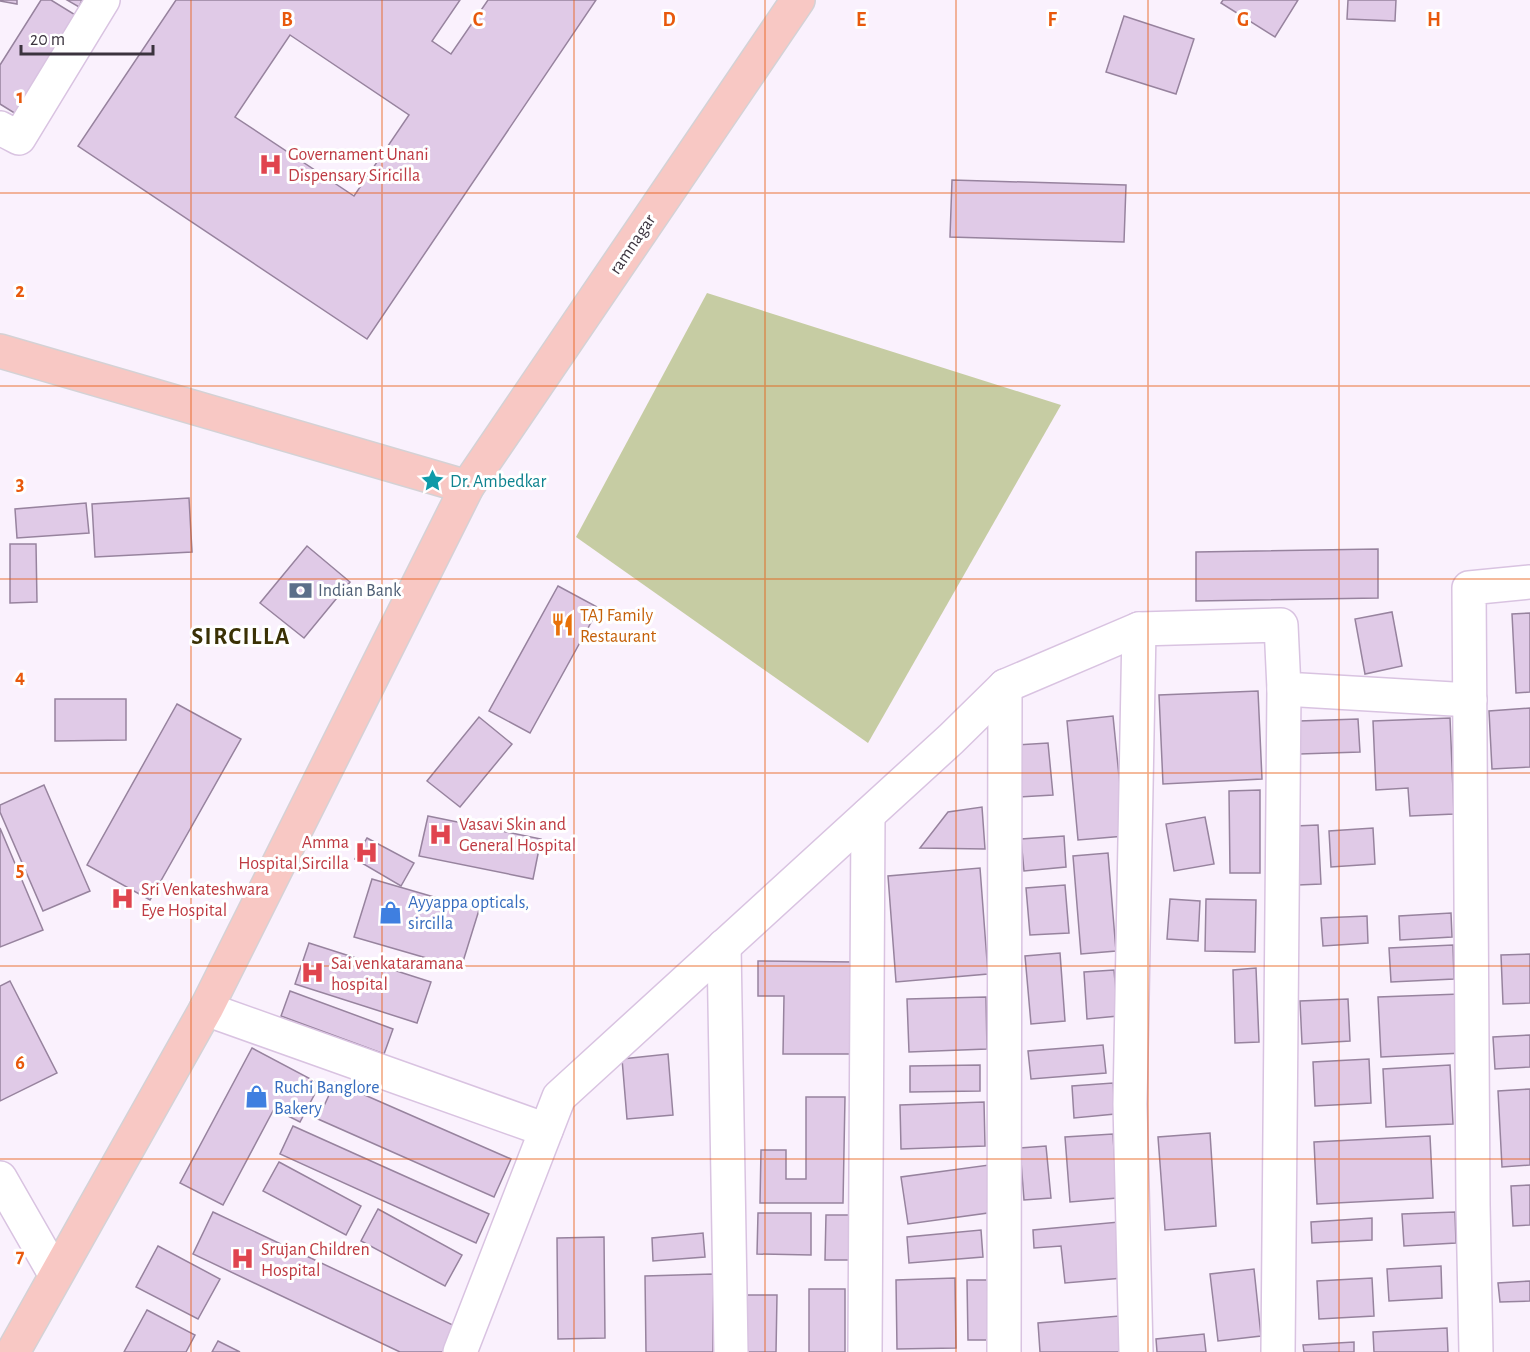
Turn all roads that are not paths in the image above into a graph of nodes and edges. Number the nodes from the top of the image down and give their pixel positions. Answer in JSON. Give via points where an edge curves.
{"nodes":[{"id":1,"x":103,"y":0,"type":"edge"},
{"id":2,"x":798,"y":0,"type":"edge"},
{"id":3,"x":0,"y":128,"type":"edge"},
{"id":4,"x":0,"y":351,"type":"edge"},
{"id":5,"x":467,"y":487,"type":"junction"},
{"id":6,"x":1530,"y":582,"type":"edge"},
{"id":7,"x":1139,"y":629,"type":"junction"},
{"id":8,"x":1005,"y":686,"type":"junction"},
{"id":9,"x":1284,"y":688,"type":"junction"},
{"id":10,"x":1470,"y":700,"type":"junction"},
{"id":11,"x":868,"y":814,"type":"junction"},
{"id":12,"x":724,"y":946,"type":"junction"},
{"id":13,"x":206,"y":1009,"type":"junction"},
{"id":14,"x":546,"y":1130,"type":"junction"},
{"id":15,"x":0,"y":1178,"type":"edge"},
{"id":16,"x":56,"y":1274,"type":"junction"},
{"id":17,"x":13,"y":1352,"type":"edge"},
{"id":18,"x":460,"y":1352,"type":"edge"},
{"id":19,"x":731,"y":1352,"type":"edge"},
{"id":20,"x":865,"y":1352,"type":"edge"},
{"id":21,"x":1004,"y":1352,"type":"edge"},
{"id":22,"x":1136,"y":1352,"type":"edge"},
{"id":23,"x":1278,"y":1352,"type":"edge"},
{"id":24,"x":1476,"y":1352,"type":"edge"}],
"edges":[{"from":1,"to":3,"type":"street","via":[[19,138]]},
{"from":2,"to":5,"type":"main road","name":"ramnagar"},
{"from":4,"to":5,"type":"main road"},
{"from":5,"to":13,"type":"main road","name":"ramnagar"},
{"from":6,"to":10,"type":"street","via":[[1469,588]]},
{"from":7,"to":8,"type":"street"},
{"from":7,"to":9,"type":"street","via":[[1281,625]]},
{"from":7,"to":22,"type":"street","via":[[1130,1104]]},
{"from":8,"to":11,"type":"street"},
{"from":8,"to":21,"type":"street"},
{"from":9,"to":10,"type":"street"},
{"from":9,"to":23,"type":"street"},
{"from":10,"to":24,"type":"street"},
{"from":11,"to":12,"type":"street"},
{"from":11,"to":20,"type":"street"},
{"from":12,"to":14,"type":"street","via":[[559,1097]]},
{"from":12,"to":19,"type":"street"},
{"from":13,"to":14,"type":"street"},
{"from":13,"to":16,"type":"main road","name":"ramnagar"},
{"from":14,"to":18,"type":"street"},
{"from":15,"to":16,"type":"street"},
{"from":16,"to":17,"type":"main road","name":"ramnagar"}]}
